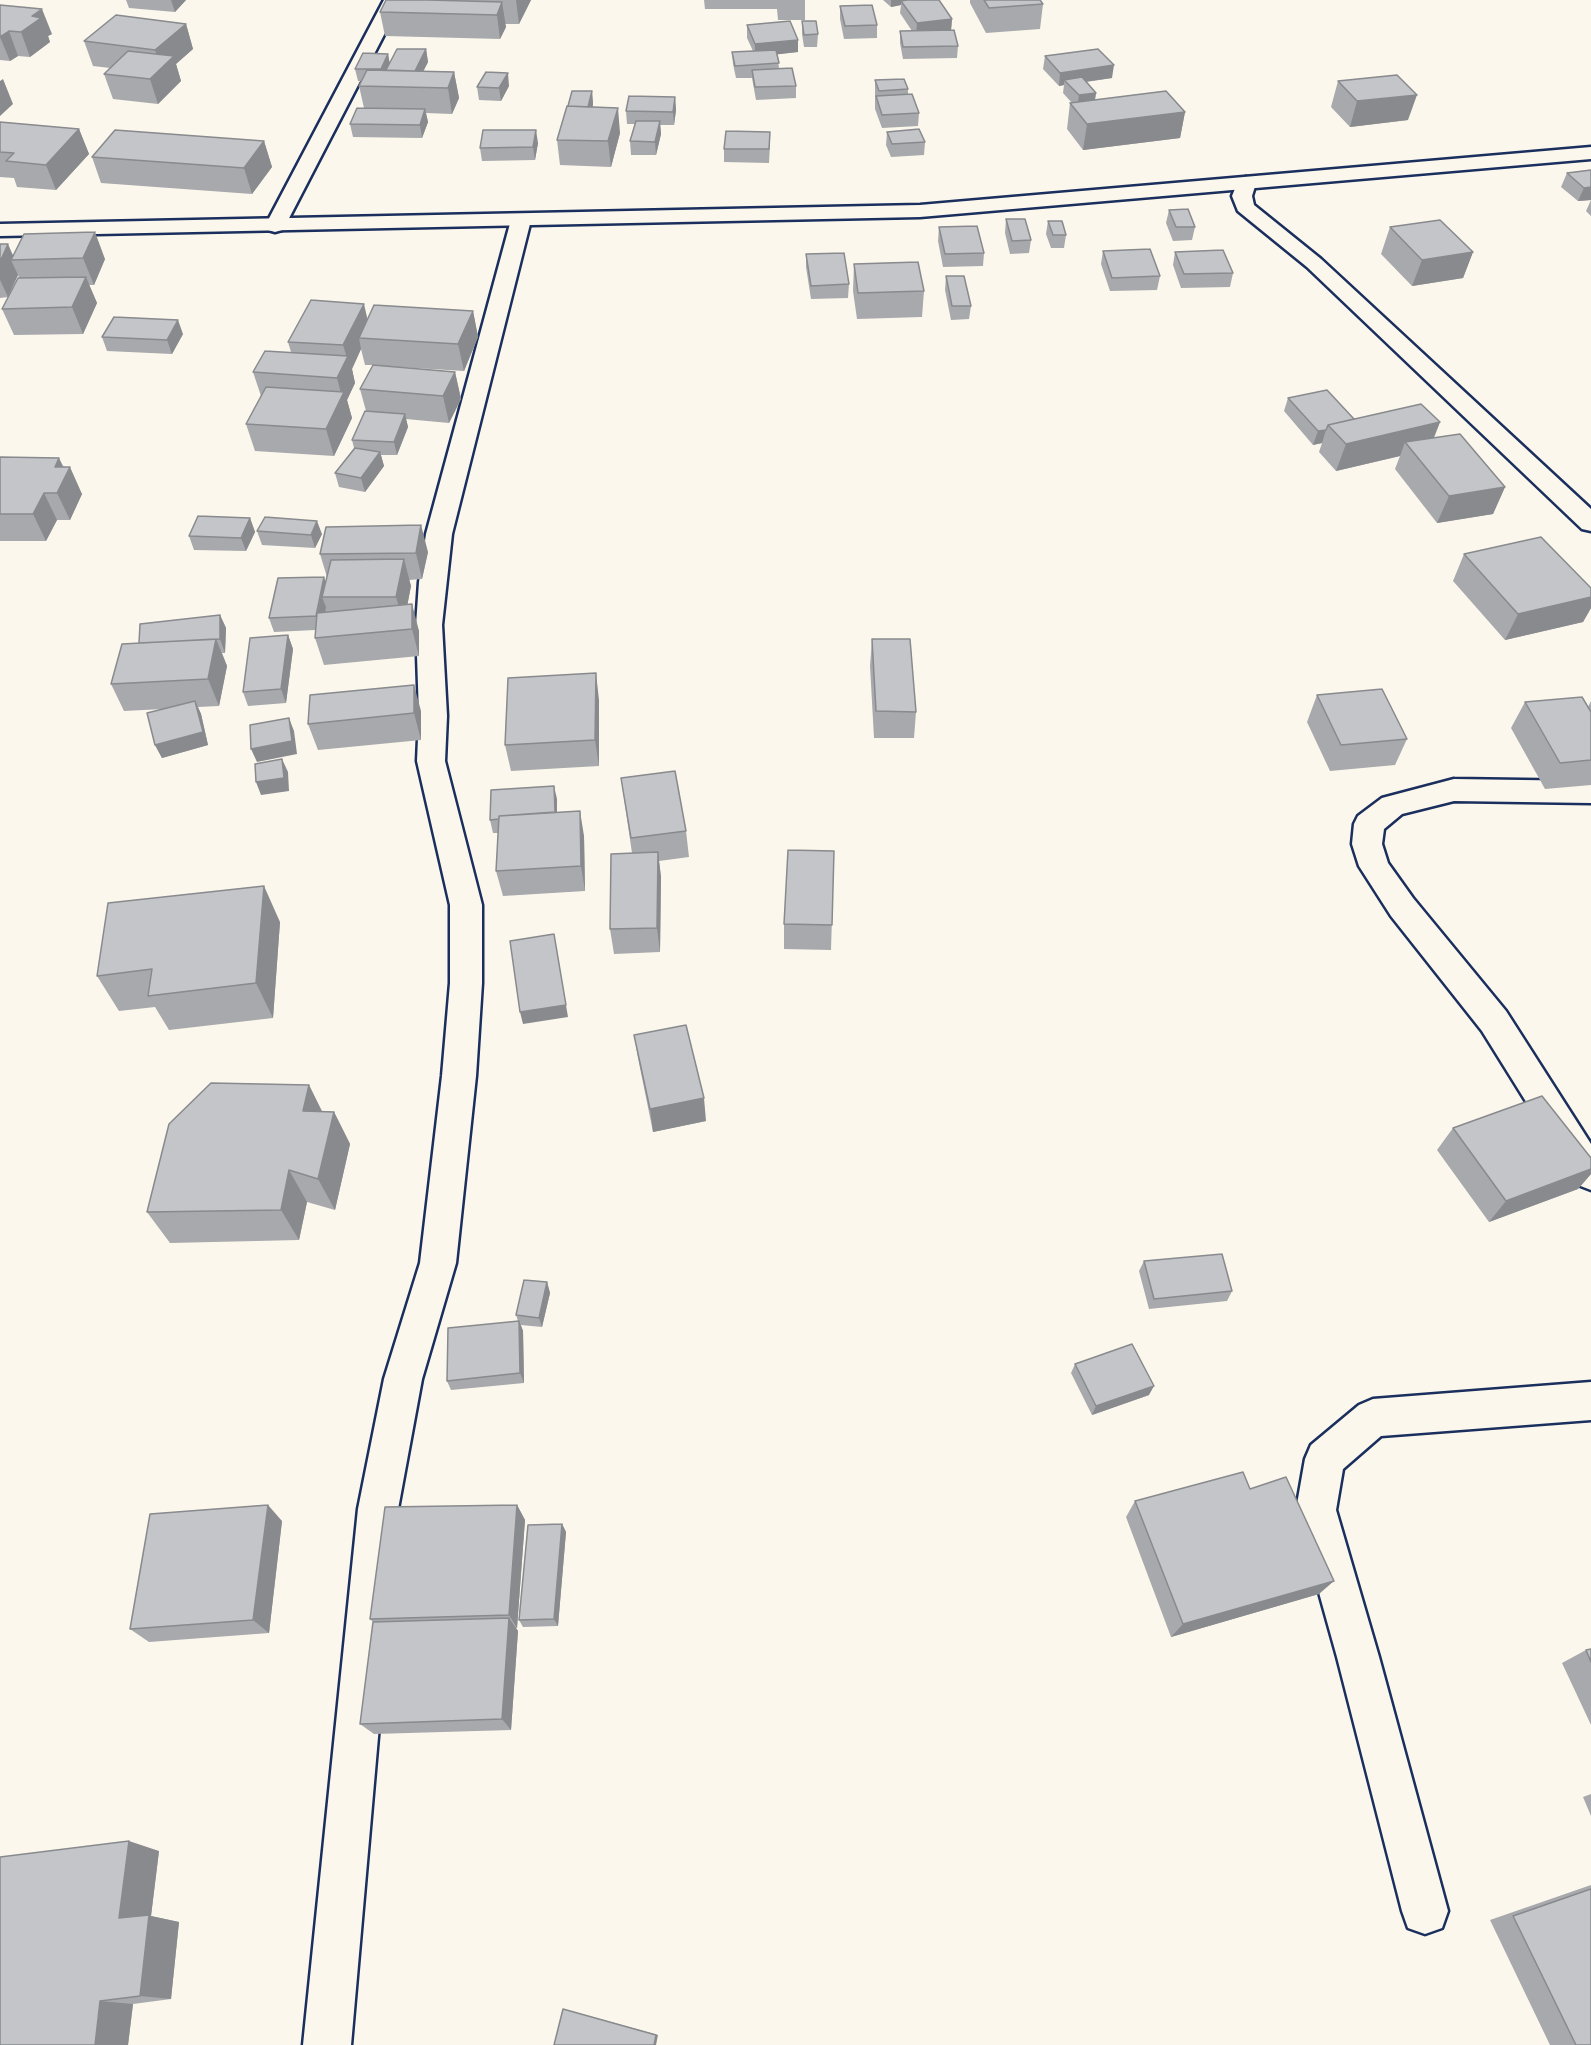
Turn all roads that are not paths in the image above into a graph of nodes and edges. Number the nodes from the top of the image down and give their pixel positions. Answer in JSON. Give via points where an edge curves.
{"nodes":[{"id":1,"x":393,"y":0,"type":"edge"},
{"id":2,"x":1591,"y":153,"type":"edge"},
{"id":3,"x":1246,"y":183,"type":"junction"},
{"id":4,"x":521,"y":220,"type":"junction"},
{"id":5,"x":275,"y":226,"type":"junction"},
{"id":6,"x":0,"y":230,"type":"edge"},
{"id":7,"x":1591,"y":523,"type":"edge"},
{"id":8,"x":1591,"y":792,"type":"edge"},
{"id":9,"x":1591,"y":1174,"type":"edge"},
{"id":10,"x":1591,"y":1401,"type":"edge"},
{"id":11,"x":1425,"y":1911,"type":"dead end"},
{"id":12,"x":327,"y":2045,"type":"edge"}],
"edges":[{"from":1,"to":5,"type":"street"},
{"from":2,"to":3,"type":"street"},
{"from":3,"to":4,"type":"street","via":[[920,212]]},
{"from":3,"to":7,"type":"street","via":[[1242,196],[1245,207],[1314,263]]},
{"from":4,"to":5,"type":"street"},
{"from":4,"to":12,"type":"street","via":[[439,534],[432,582],[431,761],[466,905],[466,983],[438,1263],[403,1379],[378,1509]]},
{"from":5,"to":6,"type":"street"},
{"from":8,"to":9,"type":"street","via":[[1454,790],[1392,806],[1369,824],[1367,844],[1374,866],[1494,1021]]},
{"from":10,"to":11,"type":"street","via":[[1373,1418],[1325,1459],[1316,1510]]}]}
